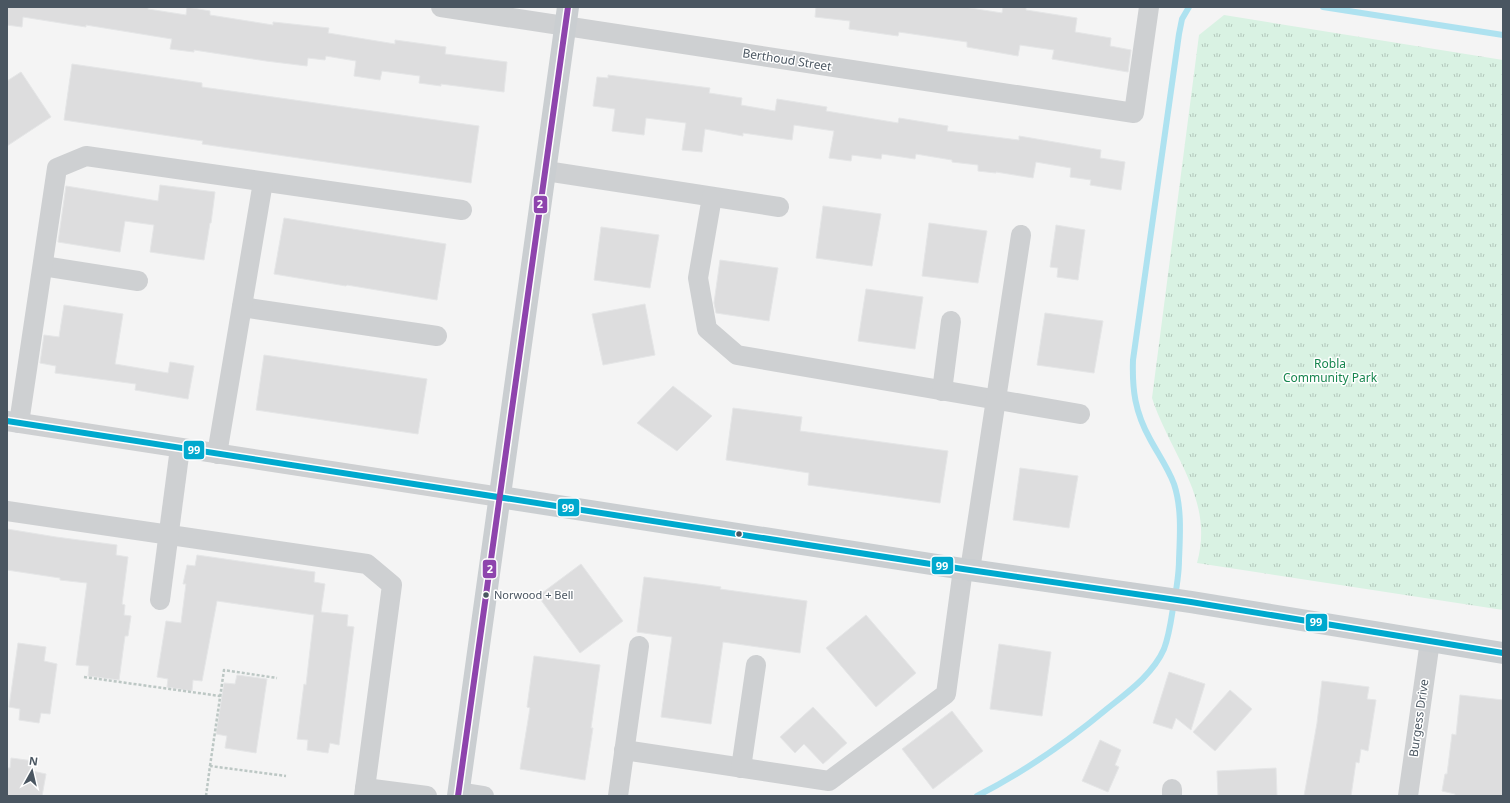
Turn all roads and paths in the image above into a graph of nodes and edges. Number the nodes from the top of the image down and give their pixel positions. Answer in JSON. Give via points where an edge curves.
{"nodes":[{"id":1,"x":441,"y":7,"type":"edge"},
{"id":2,"x":1149,"y":7,"type":"edge"},
{"id":3,"x":567,"y":17,"type":"edge"},
{"id":4,"x":546,"y":170,"type":"junction"},
{"id":5,"x":263,"y":182,"type":"junction"},
{"id":6,"x":712,"y":197,"type":"junction"},
{"id":7,"x":779,"y":207,"type":"dead end"},
{"id":8,"x":462,"y":210,"type":"dead end"},
{"id":9,"x":1021,"y":235,"type":"dead end"},
{"id":10,"x":42,"y":266,"type":"junction"},
{"id":11,"x":138,"y":281,"type":"dead end"},
{"id":12,"x":242,"y":307,"type":"junction"},
{"id":13,"x":951,"y":321,"type":"dead end"},
{"id":14,"x":437,"y":336,"type":"dead end"},
{"id":15,"x":942,"y":390,"type":"junction"},
{"id":16,"x":997,"y":400,"type":"junction"},
{"id":17,"x":1080,"y":414,"type":"dead end"},
{"id":18,"x":13,"y":422,"type":"edge"},
{"id":19,"x":180,"y":448,"type":"junction"},
{"id":20,"x":217,"y":454,"type":"junction"},
{"id":21,"x":500,"y":497,"type":"junction"},
{"id":22,"x":7,"y":511,"type":"edge"},
{"id":23,"x":169,"y":535,"type":"junction"},
{"id":24,"x":967,"y":569,"type":"junction"},
{"id":25,"x":160,"y":600,"type":"dead end"},
{"id":26,"x":1430,"y":641,"type":"junction"},
{"id":27,"x":639,"y":646,"type":"dead end"},
{"id":28,"x":1503,"y":653,"type":"edge"},
{"id":29,"x":756,"y":665,"type":"dead end"},
{"id":30,"x":84,"y":677,"type":"dead end"},
{"id":31,"x":277,"y":678,"type":"dead end"},
{"id":32,"x":220,"y":696,"type":"junction"},
{"id":33,"x":624,"y":750,"type":"junction"},
{"id":34,"x":210,"y":766,"type":"junction"},
{"id":35,"x":741,"y":768,"type":"junction"},
{"id":36,"x":286,"y":776,"type":"dead end"},
{"id":37,"x":365,"y":792,"type":"edge"},
{"id":38,"x":459,"y":794,"type":"edge"},
{"id":39,"x":206,"y":796,"type":"edge"},
{"id":40,"x":427,"y":796,"type":"edge"},
{"id":41,"x":484,"y":796,"type":"edge"},
{"id":42,"x":618,"y":796,"type":"edge"},
{"id":43,"x":1408,"y":796,"type":"edge"}],
"edges":[{"from":1,"to":3,"type":"street","name":"Berthoud Street"},
{"from":2,"to":3,"type":"street","name":"Berthoud Street","via":[[1134,113]]},
{"from":3,"to":4,"type":"main road"},
{"from":4,"to":6,"type":"street"},
{"from":4,"to":21,"type":"main road"},
{"from":5,"to":8,"type":"street"},
{"from":5,"to":10,"type":"street","via":[[86,156],[57,168]]},
{"from":5,"to":12,"type":"street"},
{"from":6,"to":7,"type":"street"},
{"from":6,"to":15,"type":"street","via":[[698,278],[707,329],[737,356]]},
{"from":9,"to":16,"type":"street"},
{"from":10,"to":11,"type":"street"},
{"from":10,"to":18,"type":"street","via":[[25,387]]},
{"from":12,"to":14,"type":"street"},
{"from":12,"to":20,"type":"street"},
{"from":13,"to":15,"type":"street"},
{"from":15,"to":16,"type":"street"},
{"from":16,"to":17,"type":"street"},
{"from":16,"to":24,"type":"street"},
{"from":18,"to":19,"type":"street"},
{"from":19,"to":20,"type":"street"},
{"from":19,"to":23,"type":"street"},
{"from":20,"to":21,"type":"street"},
{"from":21,"to":24,"type":"main road"},
{"from":21,"to":38,"type":"main road"},
{"from":22,"to":23,"type":"street"},
{"from":23,"to":25,"type":"street"},
{"from":23,"to":37,"type":"street","via":[[367,564],[392,585]]},
{"from":24,"to":26,"type":"main road"},
{"from":24,"to":35,"type":"street","via":[[946,694],[829,781]]},
{"from":26,"to":28,"type":"main road"},
{"from":26,"to":43,"type":"street","name":"Burgess Drive"},
{"from":27,"to":33,"type":"street"},
{"from":29,"to":35,"type":"street"},
{"from":30,"to":32,"type":"path"},
{"from":31,"to":32,"type":"path","via":[[224,670]]},
{"from":32,"to":34,"type":"path"},
{"from":33,"to":35,"type":"street"},
{"from":33,"to":42,"type":"street"},
{"from":34,"to":36,"type":"path"},
{"from":34,"to":39,"type":"path"},
{"from":37,"to":40,"type":"street"},
{"from":38,"to":41,"type":"street"}]}
